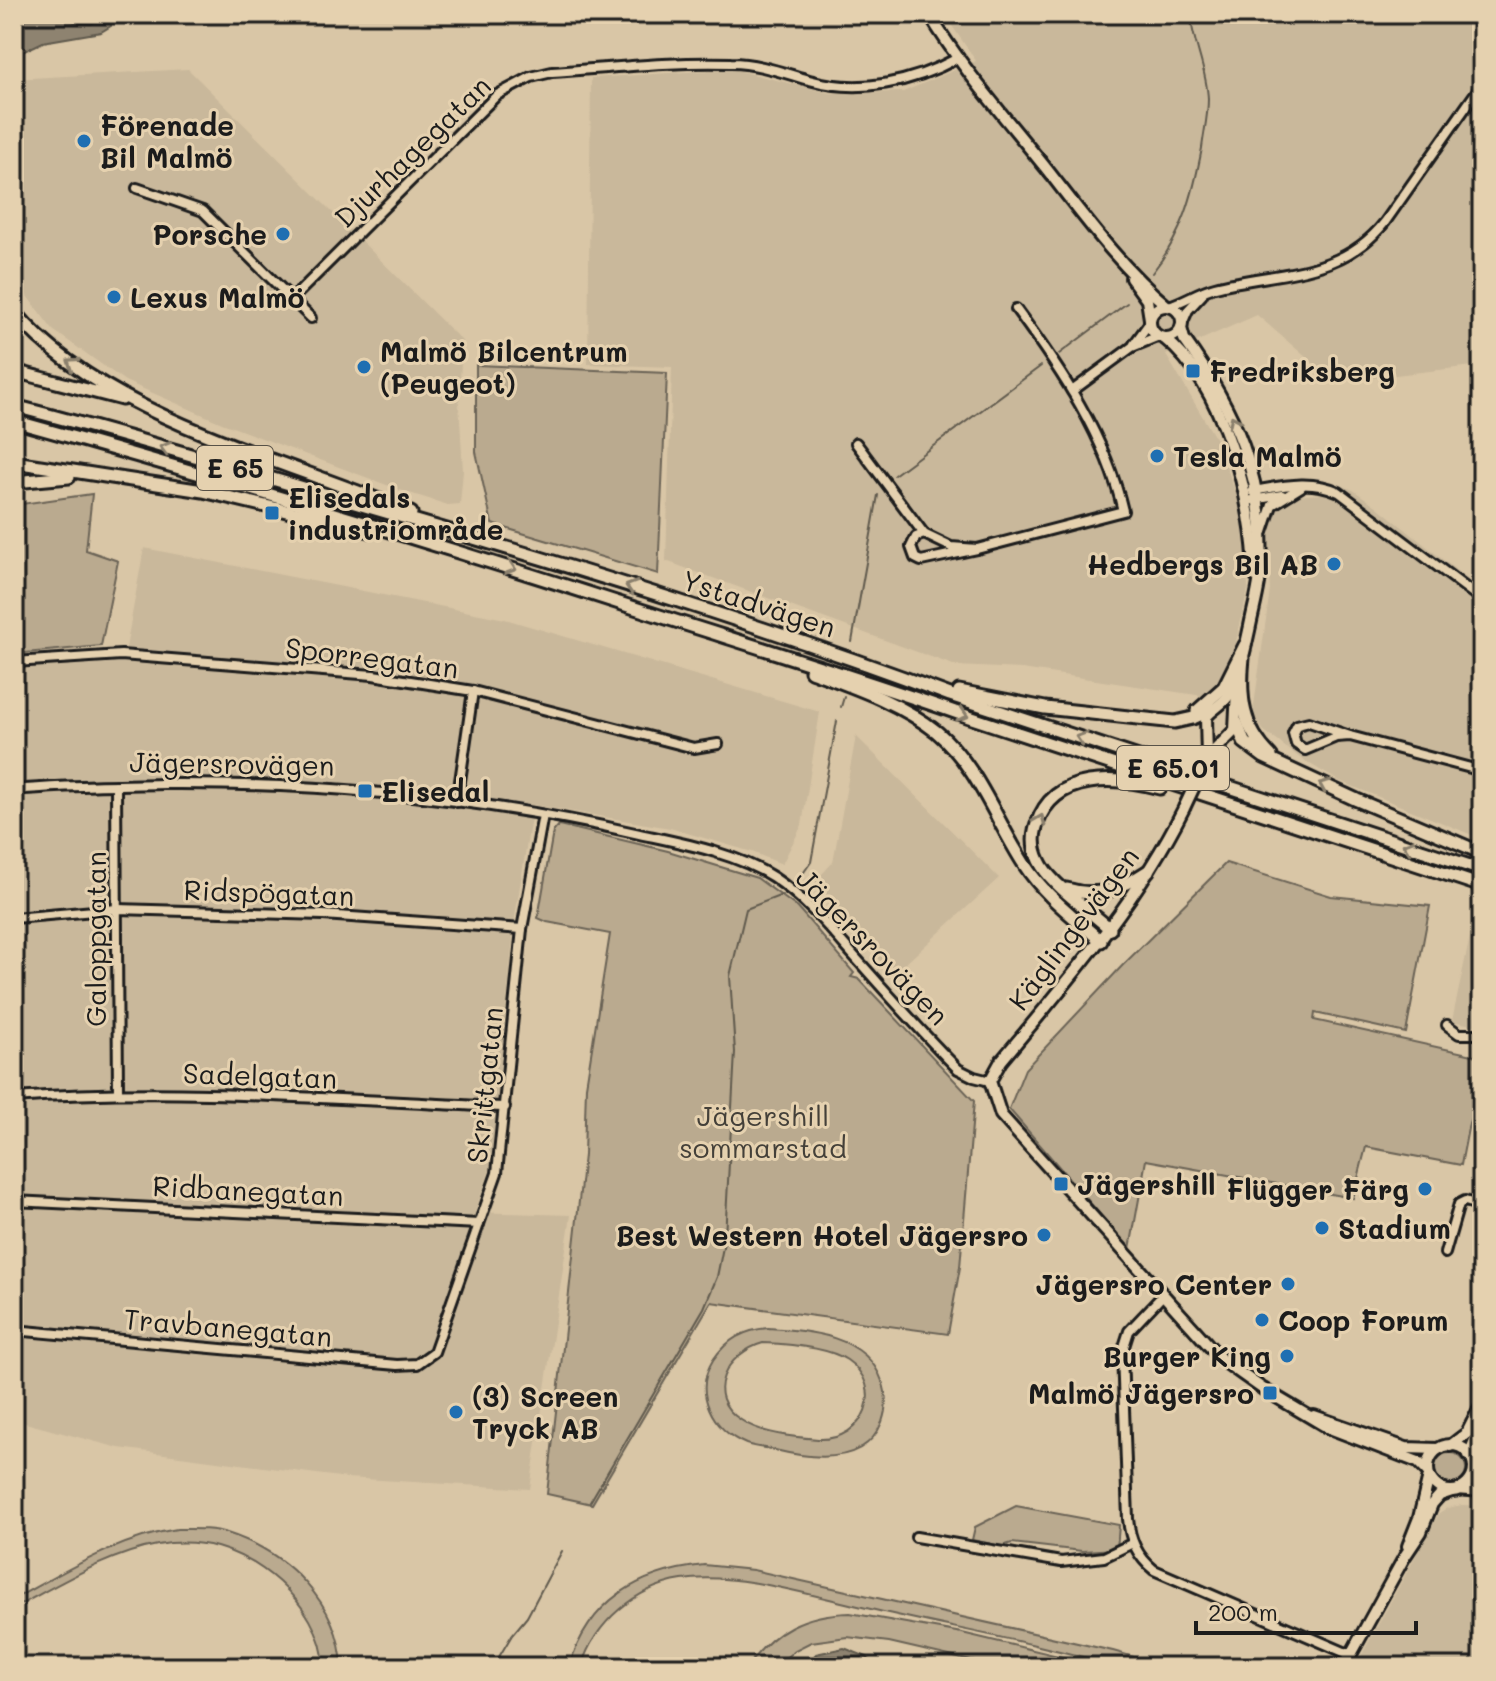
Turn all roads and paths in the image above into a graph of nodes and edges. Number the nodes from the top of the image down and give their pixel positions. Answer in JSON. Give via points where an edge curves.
{"nodes":[{"id":1,"x":929,"y":14,"type":"edge"},
{"id":2,"x":958,"y":58,"type":"junction"},
{"id":3,"x":1481,"y":89,"type":"edge"},
{"id":4,"x":137,"y":188,"type":"dead end"},
{"id":5,"x":1096,"y":231,"type":"junction"},
{"id":6,"x":1216,"y":287,"type":"junction"},
{"id":7,"x":292,"y":299,"type":"junction"},
{"id":8,"x":1168,"y":306,"type":"junction"},
{"id":9,"x":1016,"y":309,"type":"dead end"},
{"id":10,"x":14,"y":311,"type":"edge"},
{"id":11,"x":311,"y":318,"type":"dead end"},
{"id":12,"x":1150,"y":321,"type":"junction"},
{"id":13,"x":1181,"y":326,"type":"junction"},
{"id":14,"x":1162,"y":337,"type":"junction"},
{"id":15,"x":1132,"y":347,"type":"junction"},
{"id":16,"x":14,"y":371,"type":"edge"},
{"id":17,"x":1072,"y":391,"type":"junction"},
{"id":18,"x":138,"y":404,"type":"junction"},
{"id":19,"x":14,"y":406,"type":"edge"},
{"id":20,"x":14,"y":421,"type":"edge"},
{"id":21,"x":856,"y":443,"type":"dead end"},
{"id":22,"x":14,"y":462,"type":"edge"},
{"id":23,"x":109,"y":478,"type":"junction"},
{"id":24,"x":14,"y":482,"type":"edge"},
{"id":25,"x":1314,"y":484,"type":"junction"},
{"id":26,"x":1287,"y":494,"type":"junction"},
{"id":27,"x":1251,"y":496,"type":"junction"},
{"id":28,"x":455,"y":532,"type":"junction"},
{"id":29,"x":924,"y":534,"type":"junction"},
{"id":30,"x":1262,"y":544,"type":"junction"},
{"id":31,"x":437,"y":546,"type":"junction"},
{"id":32,"x":977,"y":549,"type":"junction"},
{"id":33,"x":1482,"y":600,"type":"edge"},
{"id":34,"x":1255,"y":606,"type":"junction"},
{"id":35,"x":718,"y":634,"type":"junction"},
{"id":36,"x":1245,"y":645,"type":"junction"},
{"id":37,"x":14,"y":662,"type":"edge"},
{"id":38,"x":865,"y":663,"type":"junction"},
{"id":39,"x":1238,"y":671,"type":"junction"},
{"id":40,"x":473,"y":691,"type":"junction"},
{"id":41,"x":1214,"y":709,"type":"junction"},
{"id":42,"x":1146,"y":718,"type":"junction"},
{"id":43,"x":1237,"y":723,"type":"junction"},
{"id":44,"x":1350,"y":736,"type":"junction"},
{"id":45,"x":718,"y":744,"type":"dead end"},
{"id":46,"x":1207,"y":758,"type":"junction"},
{"id":47,"x":1281,"y":764,"type":"junction"},
{"id":48,"x":1482,"y":771,"type":"edge"},
{"id":49,"x":116,"y":785,"type":"junction"},
{"id":50,"x":14,"y":790,"type":"edge"},
{"id":51,"x":457,"y":802,"type":"junction"},
{"id":52,"x":1251,"y":811,"type":"junction"},
{"id":53,"x":543,"y":815,"type":"junction"},
{"id":54,"x":1482,"y":853,"type":"edge"},
{"id":55,"x":1482,"y":870,"type":"edge"},
{"id":56,"x":1148,"y":871,"type":"junction"},
{"id":57,"x":1482,"y":886,"type":"edge"},
{"id":58,"x":1063,"y":887,"type":"junction"},
{"id":59,"x":117,"y":909,"type":"junction"},
{"id":60,"x":14,"y":918,"type":"edge"},
{"id":61,"x":522,"y":929,"type":"junction"},
{"id":62,"x":1110,"y":929,"type":"junction"},
{"id":63,"x":1101,"y":941,"type":"junction"},
{"id":64,"x":1447,"y":1025,"type":"dead end"},
{"id":65,"x":1482,"y":1034,"type":"edge"},
{"id":66,"x":990,"y":1081,"type":"junction"},
{"id":67,"x":118,"y":1093,"type":"junction"},
{"id":68,"x":14,"y":1098,"type":"edge"},
{"id":69,"x":505,"y":1107,"type":"junction"},
{"id":70,"x":14,"y":1201,"type":"edge"},
{"id":71,"x":1482,"y":1206,"type":"edge"},
{"id":72,"x":479,"y":1224,"type":"junction"},
{"id":73,"x":1445,"y":1253,"type":"dead end"},
{"id":74,"x":1163,"y":1295,"type":"junction"},
{"id":75,"x":14,"y":1330,"type":"edge"},
{"id":76,"x":434,"y":1352,"type":"joint"},
{"id":77,"x":1482,"y":1403,"type":"edge"},
{"id":78,"x":1306,"y":1414,"type":"junction"},
{"id":79,"x":1482,"y":1423,"type":"edge"},
{"id":80,"x":1450,"y":1446,"type":"junction"},
{"id":81,"x":1438,"y":1449,"type":"junction"},
{"id":82,"x":1469,"y":1455,"type":"junction"},
{"id":83,"x":1474,"y":1470,"type":"junction"},
{"id":84,"x":1429,"y":1474,"type":"junction"},
{"id":85,"x":1482,"y":1479,"type":"edge"},
{"id":86,"x":1454,"y":1491,"type":"junction"},
{"id":87,"x":1482,"y":1492,"type":"edge"},
{"id":88,"x":916,"y":1537,"type":"dead end"},
{"id":89,"x":1133,"y":1543,"type":"junction"},
{"id":90,"x":1405,"y":1556,"type":"junction"},
{"id":91,"x":1351,"y":1655,"type":"junction"},
{"id":92,"x":1344,"y":1667,"type":"edge"}],
"edges":[{"from":1,"to":2,"type":"main road"},
{"from":2,"to":5,"type":"main road"},
{"from":2,"to":7,"type":"street","name":"Djurhagegatan","via":[[910,78],[858,86],[733,63],[531,77],[497,95]]},
{"from":3,"to":6,"type":"street","via":[[1385,222],[1354,252],[1322,266]]},
{"from":4,"to":7,"type":"street","via":[[203,211]]},
{"from":5,"to":8,"type":"main road"},
{"from":5,"to":12,"type":"main road","via":[[1147,300]]},
{"from":6,"to":8,"type":"street"},
{"from":6,"to":13,"type":"street","via":[[1193,302]]},
{"from":7,"to":11,"type":"street"},
{"from":8,"to":12,"type":"main road","via":[[1155,310]]},
{"from":8,"to":13,"type":"main road","via":[[1178,311]]},
{"from":9,"to":17,"type":"street"},
{"from":18,"to":10,"type":"highway","one_way":true,"via":[[59,354]]},
{"from":12,"to":14,"type":"main road"},
{"from":12,"to":15,"type":"street"},
{"from":13,"to":14,"type":"main road","via":[[1172,336]]},
{"from":27,"to":13,"type":"main road","name":"Käglingevägen","one_way":true,"via":[[1248,457],[1234,417]]},
{"from":14,"to":15,"type":"street"},
{"from":14,"to":27,"type":"main road","name":"Käglingevägen","via":[[1183,355],[1213,403]]},
{"from":15,"to":17,"type":"street"},
{"from":16,"to":18,"type":"highway"},
{"from":17,"to":32,"type":"street","via":[[1111,466],[1123,511]]},
{"from":18,"to":28,"type":"highway"},
{"from":28,"to":19,"type":"highway","name":"Ystadvägen","number":"E 65","one_way":true},
{"from":20,"to":31,"type":"highway","name":"Ystadvägen","number":"E 65"},
{"from":21,"to":29,"type":"street"},
{"from":22,"to":23,"type":"highway"},
{"from":23,"to":24,"type":"highway"},
{"from":23,"to":31,"type":"highway","via":[[203,491]]},
{"from":25,"to":26,"type":"street"},
{"from":25,"to":27,"type":"street"},
{"from":25,"to":33,"type":"street","via":[[1350,498]]},
{"from":26,"to":27,"type":"street"},
{"from":26,"to":30,"type":"street","via":[[1272,505]]},
{"from":27,"to":30,"type":"main road","name":"Käglingevägen"},
{"from":27,"to":34,"type":"main road","name":"Käglingevägen"},
{"from":38,"to":28,"type":"highway","name":"Ystadvägen","number":"E 65.01","one_way":true},
{"from":29,"to":32,"type":"street","via":[[951,547]]},
{"from":29,"to":32,"type":"street","via":[[911,543],[918,560]]},
{"from":30,"to":34,"type":"main road","name":"Käglingevägen"},
{"from":31,"to":35,"type":"highway","name":"Ystadvägen","number":"E 65.01","one_way":true},
{"from":34,"to":36,"type":"main road","name":"Käglingevägen"},
{"from":35,"to":52,"type":"highway","name":"Ystadvägen","number":"E 65.01","one_way":true},
{"from":35,"to":63,"type":"highway","via":[[735,646],[877,697],[937,732],[979,782],[1025,865]]},
{"from":36,"to":39,"type":"main road","name":"Käglingevägen"},
{"from":36,"to":42,"type":"highway","via":[[1224,687],[1208,703],[1179,717]]},
{"from":36,"to":47,"type":"highway","via":[[1244,715],[1258,742]]},
{"from":37,"to":40,"type":"street","name":"Sporregatan","via":[[131,656],[373,675]]},
{"from":38,"to":42,"type":"highway","via":[[999,700]]},
{"from":55,"to":38,"type":"highway","name":"Ystadvägen","number":"E 65.01","one_way":true},
{"from":39,"to":41,"type":"main road","name":"Käglingevägen","via":[[1227,696]]},
{"from":39,"to":43,"type":"main road","name":"Käglingevägen"},
{"from":40,"to":45,"type":"street","name":"Sporregatan","via":[[694,748]]},
{"from":40,"to":51,"type":"street"},
{"from":41,"to":42,"type":"highway","via":[[1182,721]]},
{"from":41,"to":43,"type":"main road","via":[[1228,709]]},
{"from":41,"to":46,"type":"main road","name":"Käglingevägen","via":[[1206,721]]},
{"from":43,"to":46,"type":"main road","name":"Käglingevägen"},
{"from":43,"to":47,"type":"highway","via":[[1247,745]]},
{"from":44,"to":44,"type":"street","via":[[1309,722],[1297,725],[1293,733],[1305,750]]},
{"from":44,"to":48,"type":"street"},
{"from":46,"to":56,"type":"main road","name":"Käglingevägen","bridge":true},
{"from":54,"to":47,"type":"highway","one_way":true},
{"from":49,"to":50,"type":"street","name":"Jägersrovägen"},
{"from":49,"to":51,"type":"street","name":"Jägersrovägen","via":[[292,785]]},
{"from":49,"to":59,"type":"street","name":"Galoppgatan"},
{"from":51,"to":53,"type":"street","name":"Jägersrovägen"},
{"from":52,"to":57,"type":"highway","name":"Ystadvägen","number":"E 65.01"},
{"from":58,"to":52,"type":"highway","one_way":true,"via":[[1041,865],[1034,838],[1046,806],[1076,785],[1124,781]]},
{"from":53,"to":61,"type":"street","name":"Skrittgatan"},
{"from":53,"to":66,"type":"street","name":"Jägersrovägen","via":[[669,841],[762,871],[811,908],[958,1069]]},
{"from":56,"to":58,"type":"highway","via":[[1108,892]]},
{"from":56,"to":62,"type":"main road","name":"Käglingevägen"},
{"from":58,"to":62,"type":"highway"},
{"from":59,"to":60,"type":"street","name":"Ridspögatan"},
{"from":59,"to":61,"type":"street","name":"Ridspögatan","via":[[323,915]]},
{"from":59,"to":67,"type":"street","name":"Galoppgatan"},
{"from":61,"to":69,"type":"street","name":"Skrittgatan"},
{"from":62,"to":63,"type":"main road","name":"Käglingevägen"},
{"from":63,"to":66,"type":"main road","name":"Käglingevägen"},
{"from":64,"to":65,"type":"street","via":[[1459,1034]]},
{"from":66,"to":74,"type":"main road","via":[[1001,1115]]},
{"from":67,"to":68,"type":"street","name":"Sadelgatan"},
{"from":67,"to":69,"type":"street","name":"Sadelgatan"},
{"from":69,"to":72,"type":"street","name":"Skrittgatan","via":[[497,1173]]},
{"from":70,"to":72,"type":"street","name":"Ridbanegatan"},
{"from":71,"to":73,"type":"street","via":[[1459,1204]]},
{"from":72,"to":76,"type":"street","name":"Skrittgatan"},
{"from":74,"to":78,"type":"main road","via":[[1222,1360]]},
{"from":74,"to":89,"type":"street","via":[[1129,1331],[1122,1353]]},
{"from":75,"to":76,"type":"street","name":"Travbanegatan","via":[[397,1365],[417,1364]]},
{"from":77,"to":80,"type":"main road","via":[[1467,1433]]},
{"from":78,"to":81,"type":"main road","via":[[1406,1448]]},
{"from":78,"to":84,"type":"main road","via":[[1354,1440],[1418,1462]]},
{"from":79,"to":82,"type":"main road"},
{"from":80,"to":81,"type":"main road"},
{"from":80,"to":82,"type":"main road"},
{"from":81,"to":84,"type":"main road","via":[[1430,1459]]},
{"from":82,"to":83,"type":"main road"},
{"from":83,"to":85,"type":"street"},
{"from":83,"to":86,"type":"main road","via":[[1469,1483]]},
{"from":84,"to":86,"type":"main road","via":[[1436,1485]]},
{"from":84,"to":90,"type":"main road"},
{"from":86,"to":87,"type":"street"},
{"from":86,"to":90,"type":"main road","via":[[1432,1504]]},
{"from":88,"to":89,"type":"street","via":[[1061,1562],[1104,1557]]},
{"from":89,"to":91,"type":"street","via":[[1154,1570]]},
{"from":90,"to":91,"type":"main road"},
{"from":91,"to":92,"type":"main road"}]}
